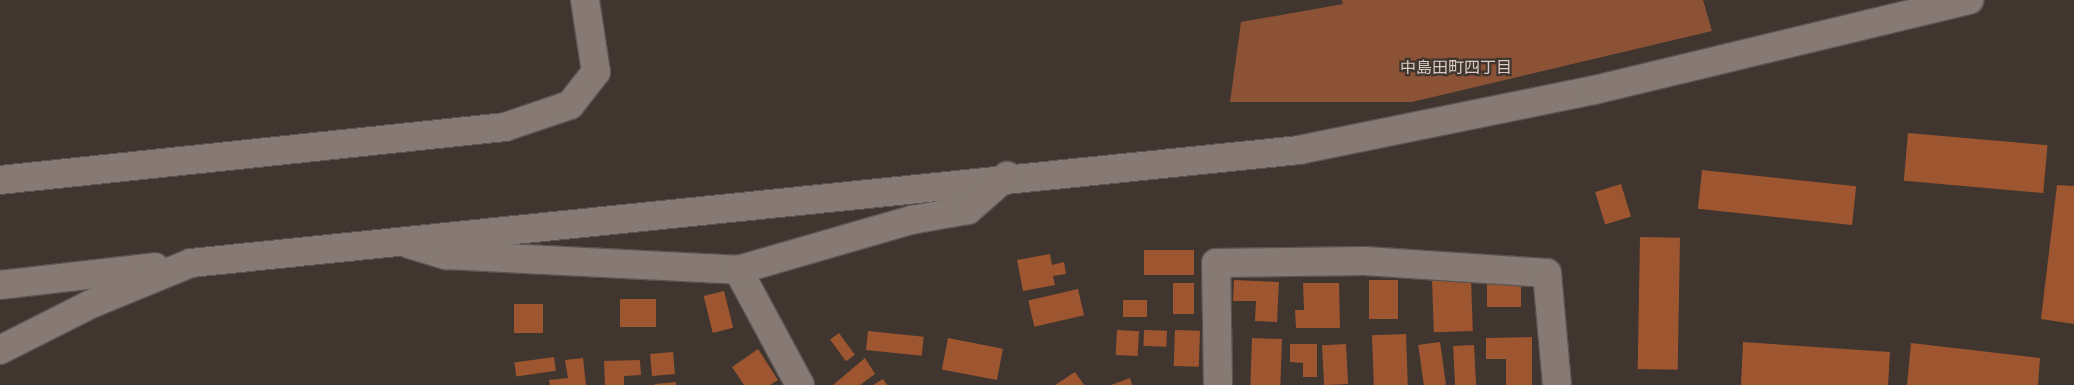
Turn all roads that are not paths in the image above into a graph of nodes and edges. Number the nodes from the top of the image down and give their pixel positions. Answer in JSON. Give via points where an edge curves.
{"nodes":[{"id":1,"x":585,"y":0,"type":"edge"},
{"id":2,"x":1970,"y":0,"type":"edge"},
{"id":3,"x":1007,"y":176,"type":"junction"},
{"id":4,"x":0,"y":180,"type":"edge"},
{"id":5,"x":397,"y":240,"type":"junction"},
{"id":6,"x":191,"y":263,"type":"junction"},
{"id":7,"x":738,"y":270,"type":"junction"},
{"id":8,"x":0,"y":285,"type":"edge"},
{"id":9,"x":0,"y":350,"type":"edge"},
{"id":10,"x":800,"y":385,"type":"edge"},
{"id":11,"x":1218,"y":385,"type":"edge"},
{"id":12,"x":1557,"y":385,"type":"edge"}],
"edges":[{"from":1,"to":4,"type":"street","via":[[596,72],[570,105],[505,126]]},
{"from":2,"to":3,"type":"street","via":[[1594,90],[1299,150]]},
{"from":3,"to":5,"type":"street","via":[[880,195]]},
{"from":3,"to":7,"type":"street","via":[[968,210],[911,220]]},
{"from":5,"to":6,"type":"street"},
{"from":5,"to":7,"type":"street","via":[[446,255]]},
{"from":6,"to":8,"type":"street"},
{"from":6,"to":9,"type":"street"},
{"from":7,"to":10,"type":"street"},
{"from":11,"to":12,"type":"street","via":[[1216,263],[1365,261],[1547,273]]}]}
